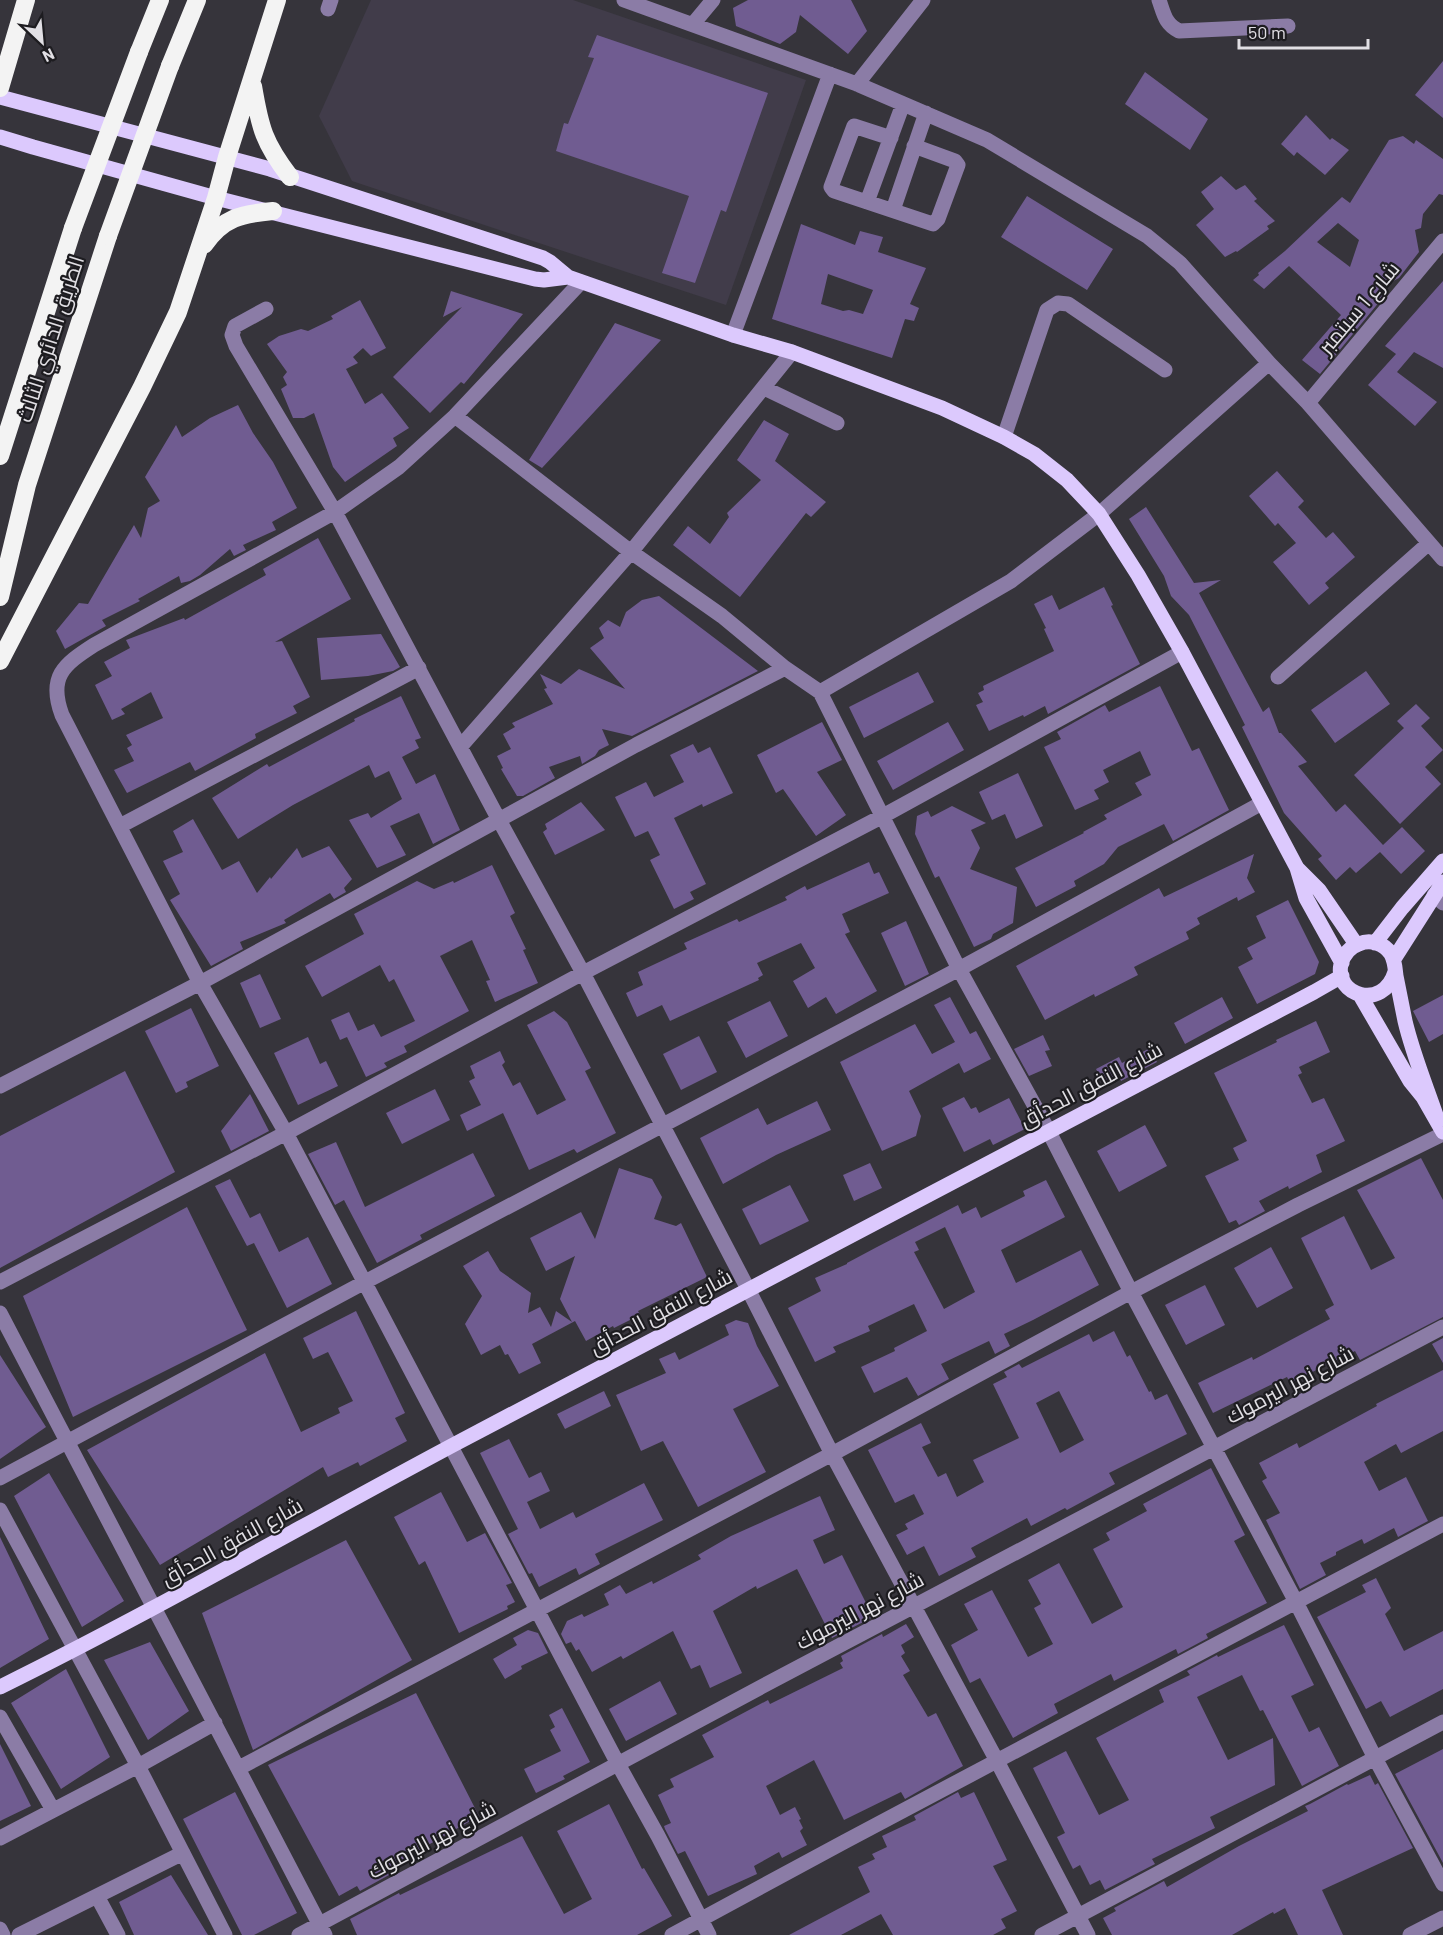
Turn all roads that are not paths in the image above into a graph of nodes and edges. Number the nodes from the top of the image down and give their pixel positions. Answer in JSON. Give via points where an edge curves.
{"nodes":[{"id":1,"x":26,"y":0,"type":"edge"},
{"id":2,"x":160,"y":0,"type":"edge"},
{"id":3,"x":197,"y":0,"type":"edge"},
{"id":4,"x":277,"y":0,"type":"edge"},
{"id":5,"x":624,"y":0,"type":"edge"},
{"id":6,"x":713,"y":0,"type":"edge"},
{"id":7,"x":923,"y":0,"type":"edge"},
{"id":8,"x":1159,"y":0,"type":"edge"},
{"id":9,"x":693,"y":24,"type":"junction"},
{"id":10,"x":1288,"y":26,"type":"dead end"},
{"id":11,"x":5,"y":56,"type":"edge"},
{"id":12,"x":830,"y":74,"type":"junction"},
{"id":13,"x":253,"y":81,"type":"junction"},
{"id":14,"x":857,"y":84,"type":"junction"},
{"id":15,"x":0,"y":88,"type":"edge"},
{"id":16,"x":0,"y":97,"type":"edge"},
{"id":17,"x":903,"y":104,"type":"junction"},
{"id":18,"x":926,"y":113,"type":"junction"},
{"id":19,"x":0,"y":137,"type":"edge"},
{"id":20,"x":891,"y":138,"type":"junction"},
{"id":21,"x":914,"y":146,"type":"junction"},
{"id":22,"x":227,"y":158,"type":"junction"},
{"id":23,"x":290,"y":177,"type":"junction"},
{"id":24,"x":216,"y":198,"type":"junction"},
{"id":25,"x":867,"y":202,"type":"junction"},
{"id":26,"x":892,"y":210,"type":"junction"},
{"id":27,"x":273,"y":211,"type":"junction"},
{"id":28,"x":1443,"y":241,"type":"edge"},
{"id":29,"x":195,"y":259,"type":"junction"},
{"id":30,"x":574,"y":280,"type":"junction"},
{"id":31,"x":266,"y":309,"type":"dead end"},
{"id":32,"x":733,"y":335,"type":"junction"},
{"id":33,"x":792,"y":352,"type":"junction"},
{"id":34,"x":1269,"y":363,"type":"junction"},
{"id":35,"x":1165,"y":370,"type":"dead end"},
{"id":36,"x":764,"y":388,"type":"junction"},
{"id":37,"x":1308,"y":403,"type":"junction"},
{"id":38,"x":455,"y":416,"type":"junction"},
{"id":39,"x":837,"y":423,"type":"dead end"},
{"id":40,"x":1004,"y":437,"type":"junction"},
{"id":41,"x":0,"y":456,"type":"edge"},
{"id":42,"x":335,"y":512,"type":"junction"},
{"id":43,"x":1098,"y":514,"type":"junction"},
{"id":44,"x":1429,"y":543,"type":"junction"},
{"id":45,"x":631,"y":552,"type":"junction"},
{"id":46,"x":1442,"y":556,"type":"edge"},
{"id":47,"x":0,"y":597,"type":"edge"},
{"id":48,"x":1182,"y":652,"type":"junction"},
{"id":49,"x":0,"y":662,"type":"edge"},
{"id":50,"x":419,"y":668,"type":"junction"},
{"id":51,"x":785,"y":668,"type":"junction"},
{"id":52,"x":1278,"y":676,"type":"dead end"},
{"id":53,"x":820,"y":692,"type":"junction"},
{"id":54,"x":461,"y":746,"type":"junction"},
{"id":55,"x":1263,"y":803,"type":"junction"},
{"id":56,"x":883,"y":816,"type":"junction"},
{"id":57,"x":499,"y":820,"type":"junction"},
{"id":58,"x":120,"y":826,"type":"junction"},
{"id":59,"x":1443,"y":861,"type":"edge"},
{"id":60,"x":1296,"y":868,"type":"junction"},
{"id":61,"x":1443,"y":882,"type":"edge"},
{"id":62,"x":1439,"y":899,"type":"edge"},
{"id":63,"x":1375,"y":943,"type":"junction"},
{"id":64,"x":1356,"y":944,"type":"junction"},
{"id":65,"x":1394,"y":966,"type":"junction"},
{"id":66,"x":959,"y":969,"type":"junction"},
{"id":67,"x":1342,"y":969,"type":"junction"},
{"id":68,"x":583,"y":973,"type":"junction"},
{"id":69,"x":200,"y":983,"type":"junction"},
{"id":70,"x":1360,"y":995,"type":"junction"},
{"id":71,"x":0,"y":1086,"type":"edge"},
{"id":72,"x":662,"y":1125,"type":"junction"},
{"id":73,"x":1441,"y":1129,"type":"edge"},
{"id":74,"x":1048,"y":1130,"type":"junction"},
{"id":75,"x":286,"y":1133,"type":"junction"},
{"id":76,"x":0,"y":1282,"type":"edge"},
{"id":77,"x":365,"y":1282,"type":"junction"},
{"id":78,"x":748,"y":1289,"type":"junction"},
{"id":79,"x":1131,"y":1292,"type":"junction"},
{"id":80,"x":0,"y":1313,"type":"edge"},
{"id":81,"x":1443,"y":1327,"type":"edge"},
{"id":82,"x":68,"y":1442,"type":"junction"},
{"id":83,"x":452,"y":1446,"type":"junction"},
{"id":84,"x":1215,"y":1449,"type":"junction"},
{"id":85,"x":832,"y":1454,"type":"junction"},
{"id":86,"x":0,"y":1478,"type":"edge"},
{"id":87,"x":0,"y":1510,"type":"edge"},
{"id":88,"x":1443,"y":1524,"type":"edge"},
{"id":89,"x":1296,"y":1602,"type":"junction"},
{"id":90,"x":914,"y":1607,"type":"junction"},
{"id":91,"x":156,"y":1608,"type":"junction"},
{"id":92,"x":537,"y":1609,"type":"junction"},
{"id":93,"x":75,"y":1650,"type":"junction"},
{"id":94,"x":0,"y":1686,"type":"edge"},
{"id":95,"x":0,"y":1717,"type":"edge"},
{"id":96,"x":1443,"y":1722,"type":"edge"},
{"id":97,"x":215,"y":1723,"type":"junction"},
{"id":98,"x":1375,"y":1758,"type":"junction"},
{"id":99,"x":997,"y":1761,"type":"junction"},
{"id":100,"x":618,"y":1764,"type":"junction"},
{"id":101,"x":138,"y":1766,"type":"junction"},
{"id":102,"x":238,"y":1768,"type":"junction"},
{"id":103,"x":53,"y":1810,"type":"junction"},
{"id":104,"x":0,"y":1838,"type":"edge"},
{"id":105,"x":183,"y":1853,"type":"junction"},
{"id":106,"x":1443,"y":1884,"type":"edge"},
{"id":107,"x":97,"y":1896,"type":"junction"},
{"id":108,"x":1078,"y":1916,"type":"junction"},
{"id":109,"x":1443,"y":1918,"type":"edge"},
{"id":110,"x":701,"y":1919,"type":"junction"},
{"id":111,"x":0,"y":1929,"type":"edge"},
{"id":112,"x":322,"y":1930,"type":"edge"},
{"id":113,"x":3,"y":1935,"type":"edge"},
{"id":114,"x":19,"y":1935,"type":"edge"},
{"id":115,"x":118,"y":1935,"type":"edge"},
{"id":116,"x":225,"y":1935,"type":"edge"},
{"id":117,"x":299,"y":1935,"type":"edge"},
{"id":118,"x":672,"y":1935,"type":"edge"},
{"id":119,"x":709,"y":1935,"type":"edge"},
{"id":120,"x":1042,"y":1935,"type":"edge"},
{"id":121,"x":1088,"y":1935,"type":"edge"},
{"id":122,"x":1410,"y":1935,"type":"edge"}],
"edges":[{"from":1,"to":11,"type":"highway"},
{"from":2,"to":41,"type":"highway","name":"الطريق الدائري الثالث","bridge":true,"via":[[73,228]]},
{"from":3,"to":47,"type":"highway","name":"الطريق الدائري الثالث","bridge":true,"via":[[108,236],[27,485]]},
{"from":4,"to":13,"type":"highway"},
{"from":5,"to":9,"type":"street"},
{"from":6,"to":9,"type":"street"},
{"from":7,"to":14,"type":"street"},
{"from":8,"to":10,"type":"street","via":[[1166,21],[1179,31]]},
{"from":9,"to":12,"type":"street"},
{"from":11,"to":15,"type":"highway"},
{"from":12,"to":14,"type":"street"},
{"from":12,"to":32,"type":"street"},
{"from":13,"to":22,"type":"highway"},
{"from":13,"to":23,"type":"highway","via":[[261,128],[272,153]]},
{"from":14,"to":17,"type":"street"},
{"from":16,"to":22,"type":"main road"},
{"from":17,"to":18,"type":"street"},
{"from":17,"to":20,"type":"street"},
{"from":18,"to":21,"type":"street"},
{"from":18,"to":34,"type":"street","via":[[987,140],[1147,236],[1180,263]]},
{"from":19,"to":24,"type":"main road"},
{"from":20,"to":25,"type":"street"},
{"from":20,"to":25,"type":"street","via":[[852,128],[831,187]]},
{"from":21,"to":26,"type":"street"},
{"from":21,"to":26,"type":"street","via":[[958,165],[933,224]]},
{"from":22,"to":23,"type":"main road"},
{"from":22,"to":24,"type":"highway"},
{"from":23,"to":30,"type":"main road","via":[[543,258]]},
{"from":24,"to":27,"type":"main road"},
{"from":24,"to":29,"type":"highway"},
{"from":25,"to":26,"type":"street"},
{"from":27,"to":29,"type":"highway","via":[[238,216],[224,224],[214,231]]},
{"from":27,"to":30,"type":"main road","via":[[535,279]]},
{"from":28,"to":37,"type":"street","name":"شارع 1 سبتمبر"},
{"from":29,"to":49,"type":"highway","via":[[178,312],[142,387]]},
{"from":30,"to":32,"type":"main road"},
{"from":30,"to":38,"type":"street"},
{"from":31,"to":42,"type":"street","via":[[235,326],[232,335]]},
{"from":32,"to":33,"type":"main road"},
{"from":33,"to":36,"type":"street"},
{"from":33,"to":40,"type":"main road","via":[[942,408]]},
{"from":34,"to":37,"type":"street"},
{"from":34,"to":43,"type":"street"},
{"from":35,"to":40,"type":"street","via":[[1068,304],[1058,303],[1047,310]]},
{"from":36,"to":39,"type":"street"},
{"from":36,"to":45,"type":"street"},
{"from":37,"to":44,"type":"street"},
{"from":38,"to":42,"type":"street","via":[[399,467]]},
{"from":38,"to":45,"type":"street"},
{"from":40,"to":43,"type":"main road","via":[[1067,480]]},
{"from":42,"to":50,"type":"street"},
{"from":42,"to":58,"type":"street","via":[[94,645],[71,660],[57,679],[56,699],[62,715]]},
{"from":43,"to":48,"type":"main road"},
{"from":43,"to":53,"type":"street","via":[[1011,581]]},
{"from":44,"to":46,"type":"street"},
{"from":44,"to":52,"type":"street"},
{"from":45,"to":51,"type":"street","via":[[722,616]]},
{"from":45,"to":54,"type":"street"},
{"from":48,"to":55,"type":"main road"},
{"from":48,"to":56,"type":"street"},
{"from":50,"to":54,"type":"street"},
{"from":50,"to":58,"type":"street"},
{"from":51,"to":53,"type":"street"},
{"from":51,"to":57,"type":"street"},
{"from":53,"to":56,"type":"street"},
{"from":54,"to":57,"type":"street"},
{"from":55,"to":60,"type":"main road"},
{"from":55,"to":66,"type":"street"},
{"from":56,"to":66,"type":"street"},
{"from":56,"to":68,"type":"street"},
{"from":57,"to":68,"type":"street"},
{"from":57,"to":69,"type":"street"},
{"from":58,"to":69,"type":"street"},
{"from":59,"to":63,"type":"main road"},
{"from":60,"to":64,"type":"main road","via":[[1319,890]]},
{"from":60,"to":67,"type":"main road","via":[[1306,898]]},
{"from":61,"to":62,"type":"main road"},
{"from":62,"to":65,"type":"main road"},
{"from":63,"to":64,"type":"main road"},
{"from":63,"to":65,"type":"main road","via":[[1390,952]]},
{"from":64,"to":67,"type":"main road","via":[[1349,949]]},
{"from":65,"to":70,"type":"main road","via":[[1393,981],[1387,989],[1379,994]]},
{"from":65,"to":73,"type":"main road","via":[[1405,1022]]},
{"from":66,"to":72,"type":"street"},
{"from":66,"to":74,"type":"street"},
{"from":67,"to":70,"type":"main road","via":[[1348,988]]},
{"from":67,"to":74,"type":"main road","name":"شارع النفق الحدأق","via":[[1314,992]]},
{"from":68,"to":72,"type":"street"},
{"from":68,"to":75,"type":"street"},
{"from":69,"to":71,"type":"street"},
{"from":69,"to":75,"type":"street"},
{"from":70,"to":73,"type":"main road"},
{"from":72,"to":77,"type":"street"},
{"from":72,"to":78,"type":"street"},
{"from":73,"to":79,"type":"street"},
{"from":74,"to":78,"type":"main road","name":"شارع النفق الحدأق"},
{"from":74,"to":79,"type":"street"},
{"from":75,"to":76,"type":"street"},
{"from":75,"to":77,"type":"street"},
{"from":77,"to":82,"type":"street"},
{"from":77,"to":83,"type":"street"},
{"from":78,"to":83,"type":"main road","name":"شارع النفق الحدأق"},
{"from":78,"to":85,"type":"street"},
{"from":79,"to":84,"type":"street"},
{"from":79,"to":85,"type":"street"},
{"from":80,"to":82,"type":"street"},
{"from":81,"to":84,"type":"street","name":"شارع نهر اليرموك"},
{"from":82,"to":86,"type":"street"},
{"from":82,"to":91,"type":"street"},
{"from":83,"to":91,"type":"main road","name":"شارع النفق الحدأق"},
{"from":83,"to":92,"type":"street"},
{"from":84,"to":89,"type":"street"},
{"from":84,"to":90,"type":"street","name":"شارع نهر اليرموك"},
{"from":85,"to":90,"type":"street"},
{"from":85,"to":92,"type":"street"},
{"from":87,"to":93,"type":"street"},
{"from":88,"to":89,"type":"street"},
{"from":89,"to":98,"type":"street"},
{"from":89,"to":99,"type":"street"},
{"from":90,"to":99,"type":"street"},
{"from":90,"to":100,"type":"street","name":"شارع نهر اليرموك"},
{"from":91,"to":93,"type":"main road","name":"شارع النفق الحدأق"},
{"from":91,"to":97,"type":"street"},
{"from":92,"to":100,"type":"street"},
{"from":92,"to":102,"type":"street"},
{"from":93,"to":94,"type":"main road","name":"شارع النفق الحدأق"},
{"from":93,"to":101,"type":"street"},
{"from":95,"to":103,"type":"street"},
{"from":96,"to":98,"type":"street"},
{"from":97,"to":101,"type":"street"},
{"from":97,"to":102,"type":"street"},
{"from":98,"to":106,"type":"street"},
{"from":98,"to":108,"type":"street"},
{"from":99,"to":108,"type":"street"},
{"from":99,"to":110,"type":"street"},
{"from":100,"to":110,"type":"street"},
{"from":100,"to":112,"type":"street","name":"شارع نهر اليرموك"},
{"from":101,"to":103,"type":"street"},
{"from":101,"to":105,"type":"street"},
{"from":102,"to":112,"type":"street"},
{"from":103,"to":104,"type":"street"},
{"from":105,"to":107,"type":"street"},
{"from":105,"to":116,"type":"street"},
{"from":107,"to":114,"type":"street"},
{"from":107,"to":115,"type":"street"},
{"from":108,"to":120,"type":"street"},
{"from":108,"to":121,"type":"street"},
{"from":109,"to":122,"type":"street"},
{"from":110,"to":118,"type":"street"},
{"from":110,"to":119,"type":"street"},
{"from":111,"to":113,"type":"street"},
{"from":112,"to":117,"type":"street","name":"شارع نهر اليرموك"}]}
